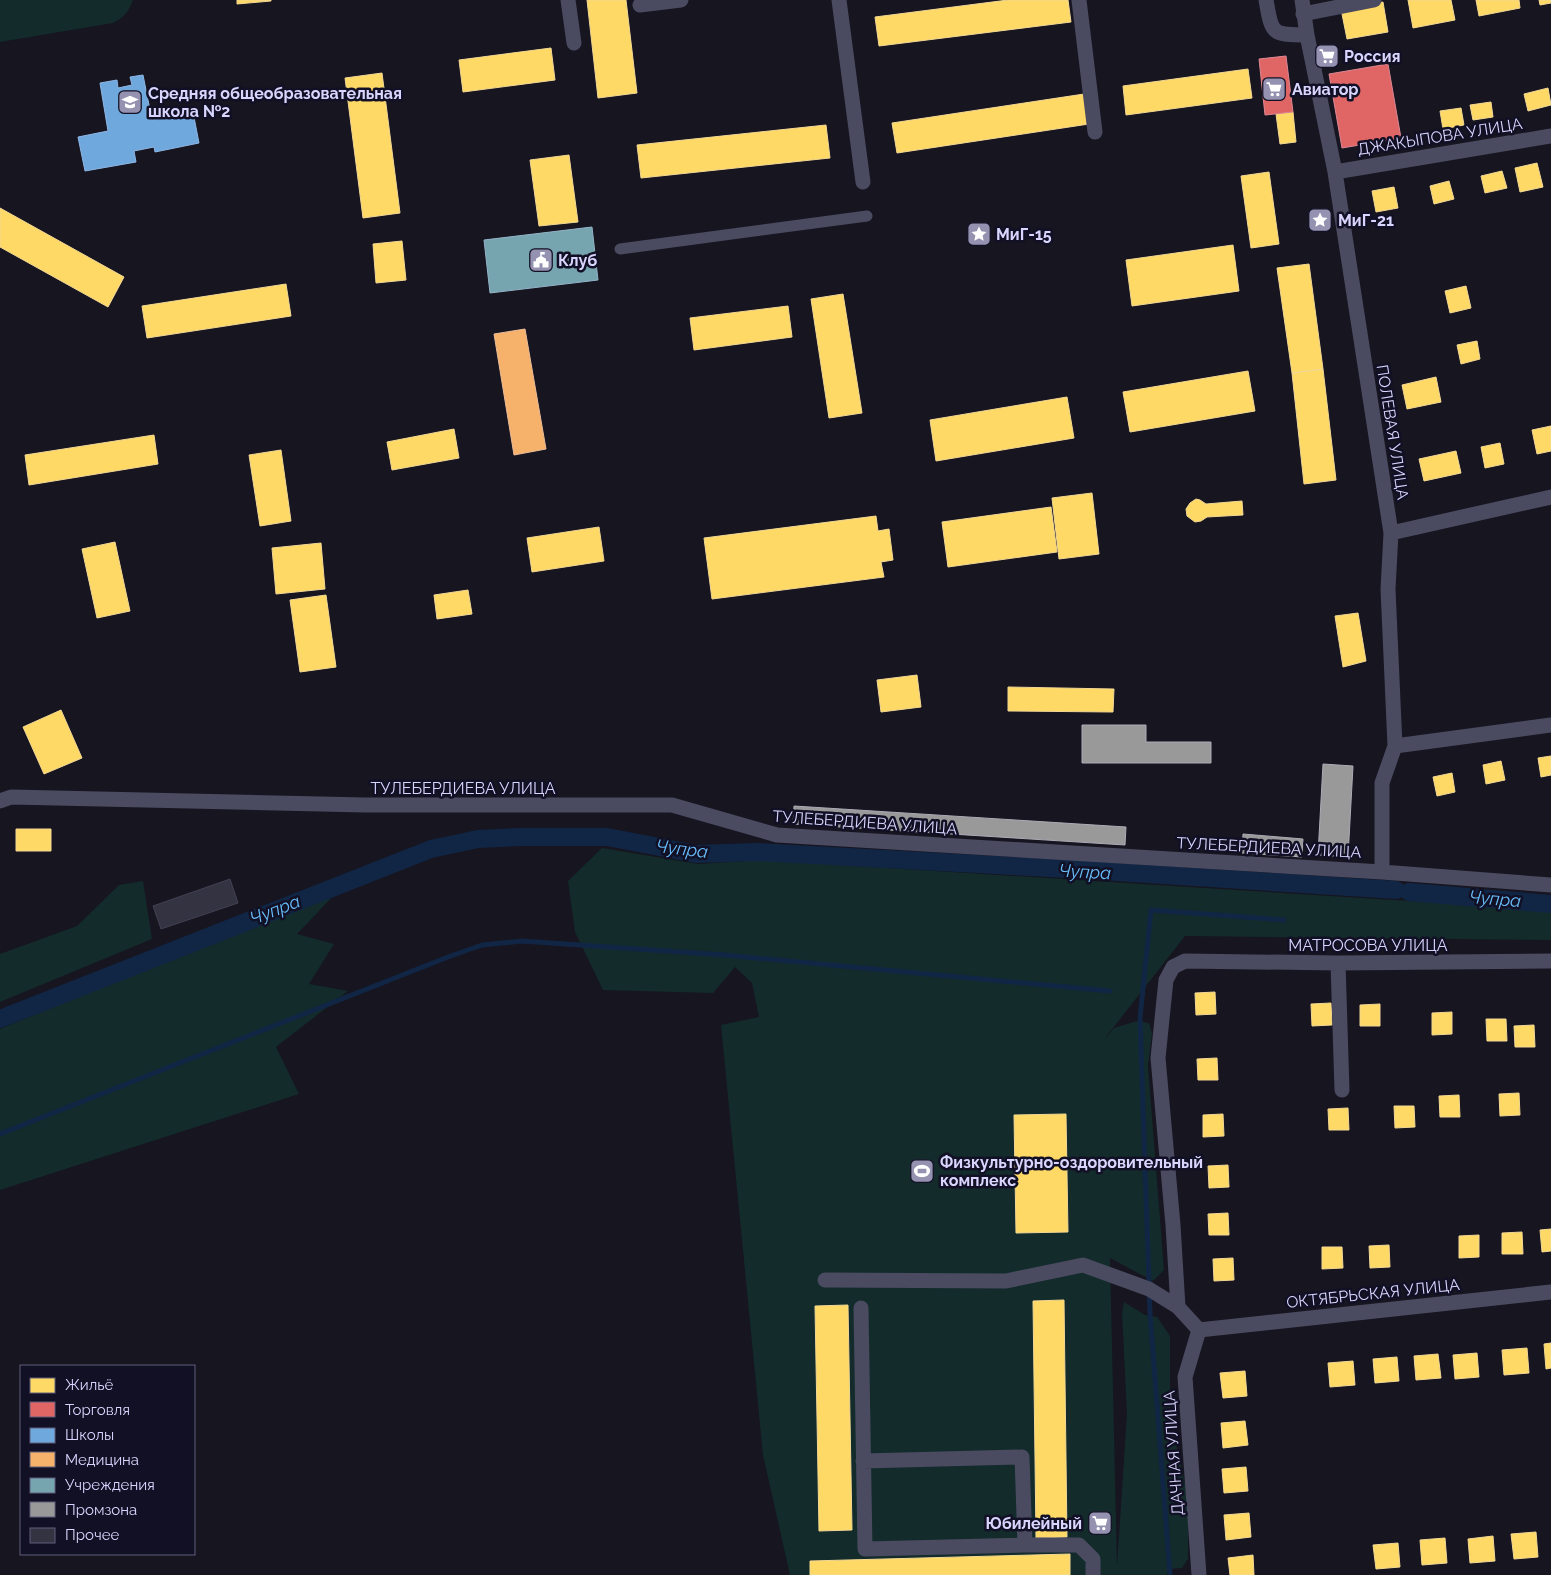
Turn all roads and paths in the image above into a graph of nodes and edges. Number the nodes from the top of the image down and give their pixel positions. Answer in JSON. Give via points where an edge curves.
{"nodes":[{"id":1,"x":568,"y":0,"type":"edge"},
{"id":2,"x":681,"y":0,"type":"edge"},
{"id":3,"x":839,"y":0,"type":"edge"},
{"id":4,"x":1079,"y":0,"type":"edge"},
{"id":5,"x":1266,"y":0,"type":"edge"},
{"id":6,"x":1374,"y":0,"type":"edge"},
{"id":7,"x":640,"y":5,"type":"dead end"},
{"id":8,"x":1302,"y":7,"type":"edge"},
{"id":9,"x":1307,"y":35,"type":"junction"},
{"id":10,"x":574,"y":43,"type":"dead end"},
{"id":11,"x":1095,"y":132,"type":"dead end"},
{"id":12,"x":1551,"y":136,"type":"edge"},
{"id":13,"x":1335,"y":172,"type":"junction"},
{"id":14,"x":863,"y":182,"type":"dead end"},
{"id":15,"x":867,"y":216,"type":"dead end"},
{"id":16,"x":620,"y":249,"type":"dead end"},
{"id":17,"x":1551,"y":497,"type":"edge"},
{"id":18,"x":1392,"y":533,"type":"junction"},
{"id":19,"x":1551,"y":725,"type":"edge"},
{"id":20,"x":1395,"y":746,"type":"junction"},
{"id":21,"x":0,"y":801,"type":"edge"},
{"id":22,"x":1382,"y":872,"type":"junction"},
{"id":23,"x":1551,"y":885,"type":"edge"},
{"id":24,"x":1551,"y":961,"type":"edge"},
{"id":25,"x":1338,"y":964,"type":"junction"},
{"id":26,"x":1342,"y":1090,"type":"dead end"},
{"id":27,"x":825,"y":1280,"type":"dead end"},
{"id":28,"x":1551,"y":1292,"type":"edge"},
{"id":29,"x":1178,"y":1307,"type":"junction"},
{"id":30,"x":861,"y":1308,"type":"dead end"},
{"id":31,"x":1199,"y":1330,"type":"junction"},
{"id":32,"x":863,"y":1461,"type":"junction"},
{"id":33,"x":1025,"y":1545,"type":"junction"},
{"id":34,"x":1093,"y":1575,"type":"edge"},
{"id":35,"x":1199,"y":1575,"type":"edge"}],
"edges":[{"from":1,"to":10,"type":"street"},
{"from":2,"to":7,"type":"street"},
{"from":3,"to":14,"type":"street"},
{"from":4,"to":11,"type":"street"},
{"from":5,"to":9,"type":"street","via":[[1276,32]]},
{"from":6,"to":8,"type":"street"},
{"from":8,"to":9,"type":"street","name":"ПОЛЕВАЯ УЛИЦА"},
{"from":9,"to":13,"type":"street","name":"ПОЛЕВАЯ УЛИЦА"},
{"from":12,"to":13,"type":"street","name":"ДЖАКЫПОВА УЛИЦА"},
{"from":13,"to":18,"type":"street","name":"ПОЛЕВАЯ УЛИЦА"},
{"from":15,"to":16,"type":"street"},
{"from":17,"to":18,"type":"street"},
{"from":18,"to":20,"type":"street","name":"ПОЛЕВАЯ УЛИЦА","via":[[1388,589]]},
{"from":19,"to":20,"type":"street"},
{"from":20,"to":22,"type":"street","name":"ПОЛЕВАЯ УЛИЦА","via":[[1382,783]]},
{"from":21,"to":22,"type":"street","name":"ТУЛЕБЕРДИЕВА УЛИЦА","via":[[11,797],[365,805],[672,805],[777,835]]},
{"from":22,"to":23,"type":"street","name":"ТУЛЕБЕРДИЕВА УЛИЦА"},
{"from":24,"to":25,"type":"street","name":"МАТРОСОВА УЛИЦА"},
{"from":25,"to":26,"type":"street"},
{"from":25,"to":29,"type":"street","name":"МАТРОСОВА УЛИЦА","via":[[1185,961],[1173,967],[1166,980],[1158,1058]]},
{"from":27,"to":29,"type":"street","via":[[1006,1281],[1083,1266],[1149,1290]]},
{"from":28,"to":31,"type":"street","name":"ОКТЯБРЬСКАЯ УЛИЦА"},
{"from":29,"to":31,"type":"street"},
{"from":30,"to":32,"type":"street"},
{"from":31,"to":35,"type":"street","name":"ДАЧНАЯ УЛИЦА","via":[[1185,1377]]},
{"from":32,"to":33,"type":"street","via":[[1022,1457]]},
{"from":32,"to":33,"type":"street","via":[[865,1549]]},
{"from":33,"to":34,"type":"street","via":[[1079,1544],[1093,1559]]}]}
